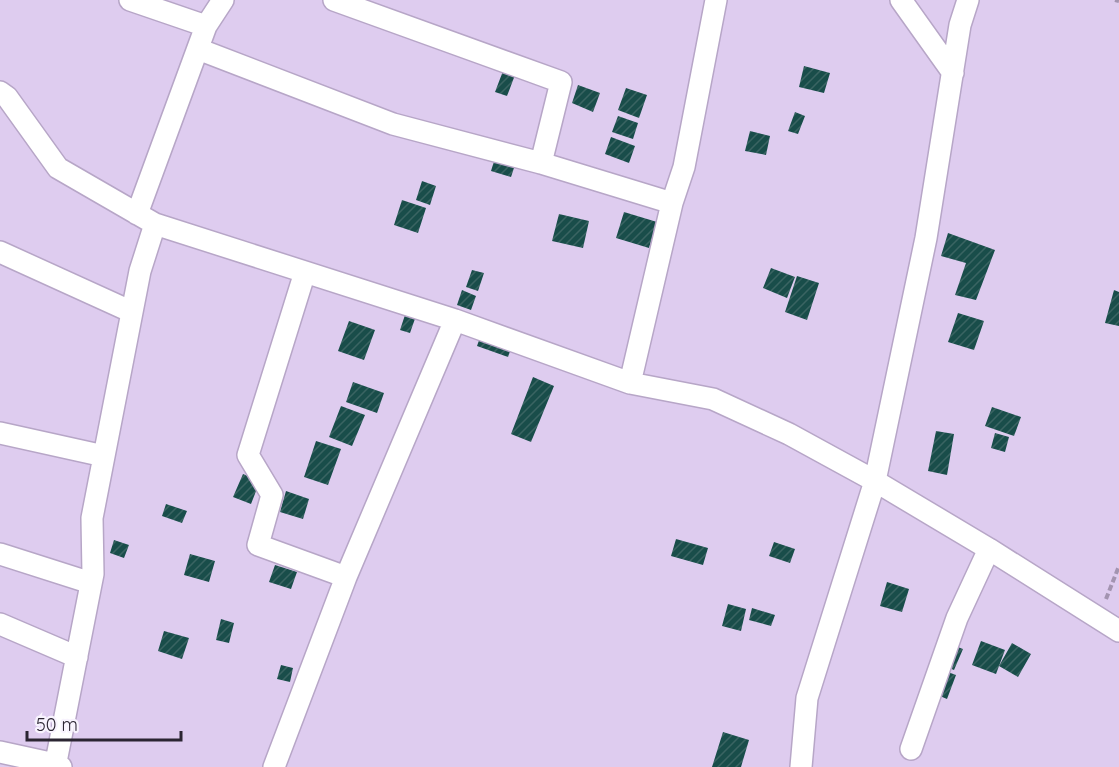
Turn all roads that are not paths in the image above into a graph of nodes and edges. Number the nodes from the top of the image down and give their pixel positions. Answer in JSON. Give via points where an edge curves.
{"nodes":[{"id":1,"x":130,"y":0,"type":"edge"},
{"id":2,"x":223,"y":0,"type":"edge"},
{"id":3,"x":334,"y":0,"type":"edge"},
{"id":4,"x":716,"y":0,"type":"edge"},
{"id":5,"x":901,"y":0,"type":"edge"},
{"id":6,"x":968,"y":0,"type":"edge"},
{"id":7,"x":207,"y":26,"type":"junction"},
{"id":8,"x":198,"y":49,"type":"junction"},
{"id":9,"x":953,"y":72,"type":"junction"},
{"id":10,"x":0,"y":92,"type":"edge"},
{"id":11,"x":541,"y":163,"type":"junction"},
{"id":12,"x":672,"y":203,"type":"junction"},
{"id":13,"x":146,"y":219,"type":"junction"},
{"id":14,"x":0,"y":252,"type":"edge"},
{"id":15,"x":305,"y":272,"type":"junction"},
{"id":16,"x":132,"y":312,"type":"junction"},
{"id":17,"x":455,"y":320,"type":"junction"},
{"id":18,"x":630,"y":382,"type":"junction"},
{"id":19,"x":0,"y":433,"type":"edge"},
{"id":20,"x":104,"y":456,"type":"junction"},
{"id":21,"x":875,"y":482,"type":"junction"},
{"id":22,"x":989,"y":549,"type":"junction"},
{"id":23,"x":0,"y":554,"type":"edge"},
{"id":24,"x":346,"y":578,"type":"junction"},
{"id":25,"x":92,"y":583,"type":"junction"},
{"id":26,"x":0,"y":624,"type":"edge"},
{"id":27,"x":1119,"y":631,"type":"edge"},
{"id":28,"x":77,"y":657,"type":"junction"},
{"id":29,"x":911,"y":749,"type":"dead end"},
{"id":30,"x":0,"y":752,"type":"edge"},
{"id":31,"x":57,"y":766,"type":"edge"},
{"id":32,"x":276,"y":766,"type":"edge"},
{"id":33,"x":801,"y":767,"type":"edge"}],
"edges":[{"from":1,"to":7,"type":"street"},
{"from":2,"to":7,"type":"street"},
{"from":3,"to":11,"type":"street","via":[[561,82]]},
{"from":4,"to":12,"type":"street","via":[[684,167]]},
{"from":5,"to":9,"type":"street"},
{"from":6,"to":9,"type":"street"},
{"from":7,"to":8,"type":"street"},
{"from":8,"to":11,"type":"street","via":[[393,124]]},
{"from":8,"to":13,"type":"street"},
{"from":9,"to":21,"type":"street","via":[[926,238]]},
{"from":10,"to":13,"type":"street","via":[[58,168]]},
{"from":11,"to":12,"type":"street"},
{"from":12,"to":18,"type":"street"},
{"from":13,"to":15,"type":"street"},
{"from":13,"to":16,"type":"street"},
{"from":14,"to":16,"type":"street"},
{"from":15,"to":17,"type":"street"},
{"from":15,"to":24,"type":"street","via":[[248,455],[272,495],[258,545]]},
{"from":16,"to":20,"type":"street"},
{"from":17,"to":18,"type":"street"},
{"from":17,"to":24,"type":"street"},
{"from":18,"to":21,"type":"street","via":[[713,399],[789,434]]},
{"from":19,"to":20,"type":"street"},
{"from":20,"to":25,"type":"street","via":[[92,518]]},
{"from":21,"to":22,"type":"street"},
{"from":21,"to":33,"type":"street","via":[[807,698]]},
{"from":22,"to":27,"type":"street"},
{"from":22,"to":29,"type":"street","via":[[957,618]]},
{"from":23,"to":25,"type":"street"},
{"from":24,"to":32,"type":"street"},
{"from":25,"to":28,"type":"street"},
{"from":26,"to":28,"type":"street"},
{"from":28,"to":31,"type":"street"},
{"from":30,"to":31,"type":"street"}]}
